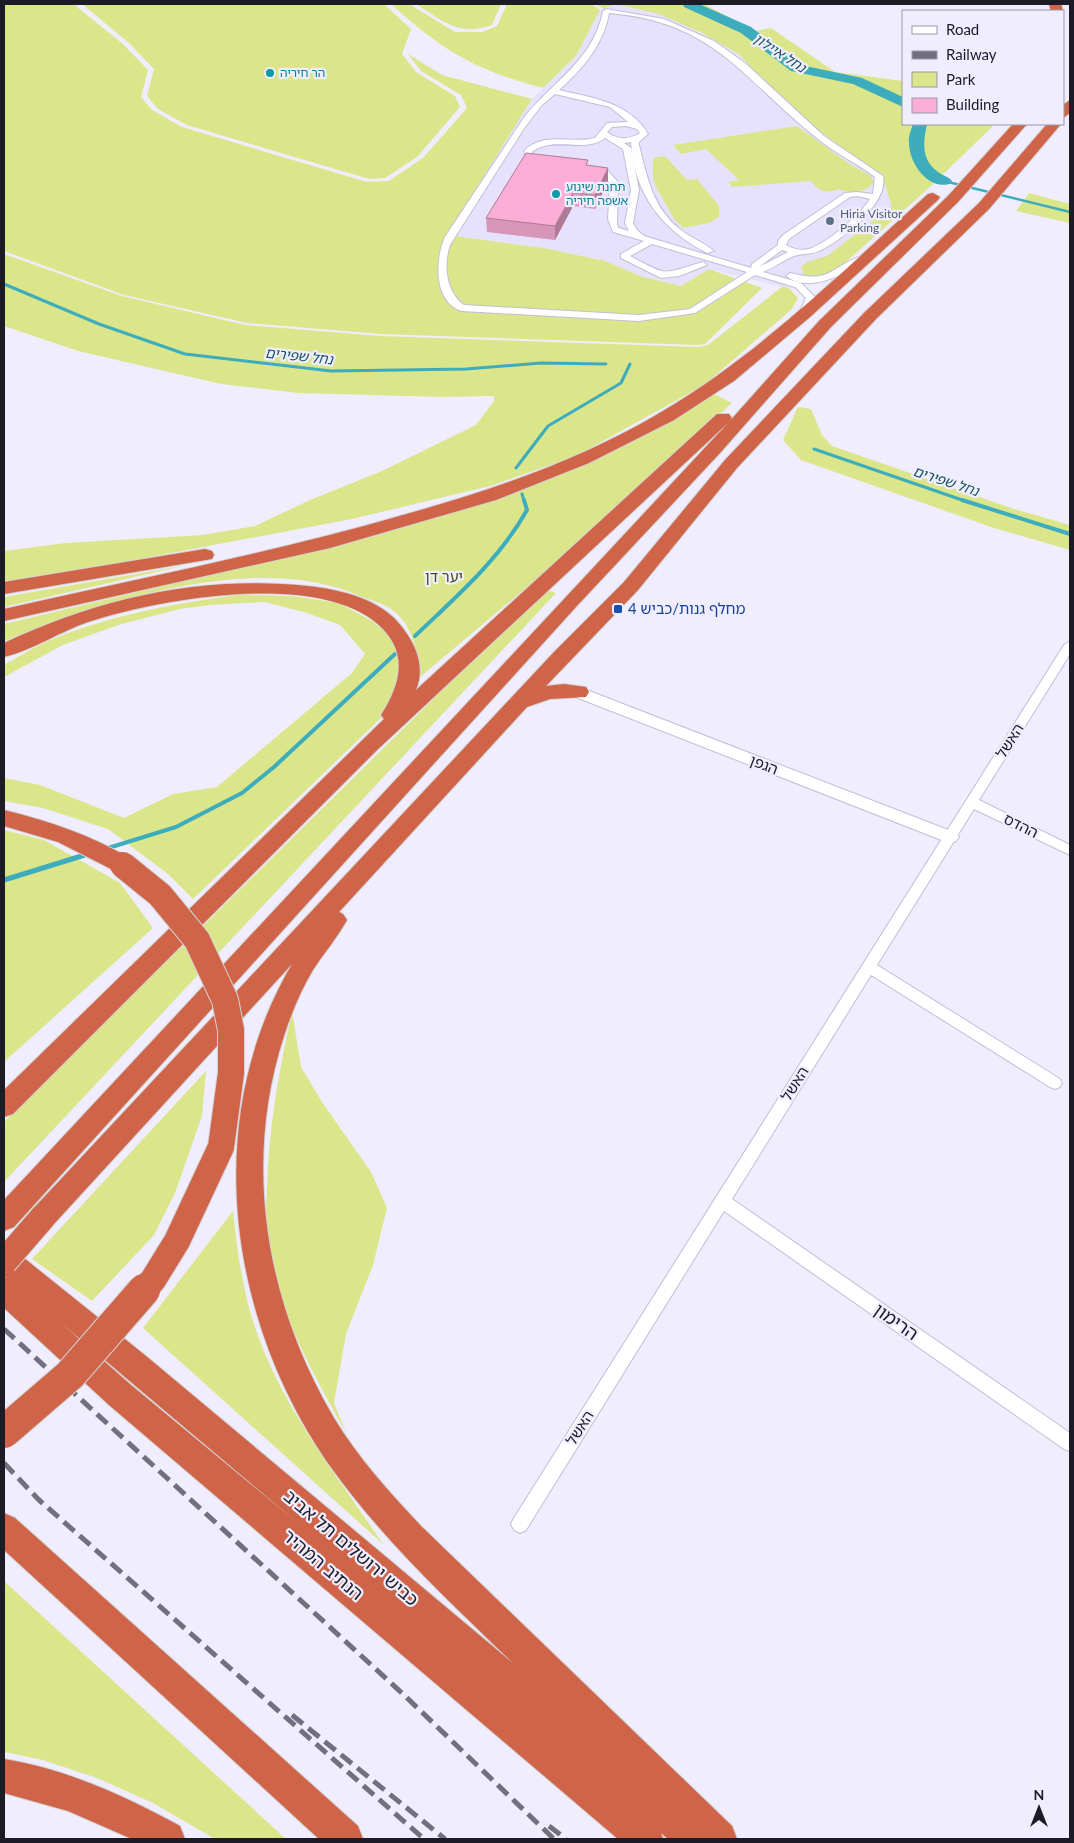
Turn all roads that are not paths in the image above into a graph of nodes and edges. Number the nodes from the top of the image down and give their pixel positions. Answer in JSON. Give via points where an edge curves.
{"nodes":[{"id":1,"x":606,"y":8,"type":"edge"},
{"id":2,"x":552,"y":92,"type":"junction"},
{"id":3,"x":616,"y":107,"type":"junction"},
{"id":4,"x":610,"y":125,"type":"junction"},
{"id":5,"x":1018,"y":125,"type":"edge"},
{"id":6,"x":1053,"y":125,"type":"edge"},
{"id":7,"x":636,"y":126,"type":"junction"},
{"id":8,"x":604,"y":135,"type":"junction"},
{"id":9,"x":639,"y":138,"type":"junction"},
{"id":10,"x":613,"y":139,"type":"junction"},
{"id":11,"x":553,"y":163,"type":"edge"},
{"id":12,"x":582,"y":166,"type":"edge"},
{"id":13,"x":944,"y":192,"type":"junction"},
{"id":14,"x":875,"y":197,"type":"junction"},
{"id":15,"x":650,"y":240,"type":"junction"},
{"id":16,"x":825,"y":244,"type":"junction"},
{"id":17,"x":781,"y":248,"type":"junction"},
{"id":18,"x":798,"y":252,"type":"junction"},
{"id":19,"x":865,"y":258,"type":"junction"},
{"id":20,"x":703,"y":265,"type":"dead end"},
{"id":21,"x":755,"y":269,"type":"junction"},
{"id":22,"x":765,"y":269,"type":"junction"},
{"id":23,"x":804,"y":314,"type":"junction"},
{"id":24,"x":826,"y":324,"type":"junction"},
{"id":25,"x":541,"y":477,"type":"junction"},
{"id":26,"x":4,"y":588,"type":"edge"},
{"id":27,"x":4,"y":615,"type":"edge"},
{"id":28,"x":1070,"y":645,"type":"edge"},
{"id":29,"x":4,"y":651,"type":"edge"},
{"id":30,"x":561,"y":657,"type":"junction"},
{"id":31,"x":579,"y":692,"type":"junction"},
{"id":32,"x":521,"y":702,"type":"junction"},
{"id":33,"x":368,"y":746,"type":"junction"},
{"id":34,"x":441,"y":787,"type":"junction"},
{"id":35,"x":972,"y":802,"type":"junction"},
{"id":36,"x":4,"y":818,"type":"edge"},
{"id":37,"x":950,"y":837,"type":"junction"},
{"id":38,"x":1070,"y":850,"type":"edge"},
{"id":39,"x":869,"y":967,"type":"junction"},
{"id":40,"x":1055,"y":1083,"type":"dead end"},
{"id":41,"x":4,"y":1106,"type":"edge"},
{"id":42,"x":722,"y":1201,"type":"junction"},
{"id":43,"x":4,"y":1219,"type":"edge"},
{"id":44,"x":4,"y":1260,"type":"edge"},
{"id":45,"x":4,"y":1290,"type":"edge"},
{"id":46,"x":4,"y":1432,"type":"edge"},
{"id":47,"x":1070,"y":1443,"type":"edge"},
{"id":48,"x":520,"y":1524,"type":"dead end"},
{"id":49,"x":4,"y":1529,"type":"edge"},
{"id":50,"x":4,"y":1776,"type":"edge"},
{"id":51,"x":167,"y":1839,"type":"edge"},
{"id":52,"x":345,"y":1839,"type":"edge"},
{"id":53,"x":645,"y":1839,"type":"edge"},
{"id":54,"x":695,"y":1839,"type":"edge"},
{"id":55,"x":720,"y":1839,"type":"edge"}],
"edges":[{"from":1,"to":2,"type":"street","via":[[605,20],[588,53]]},
{"from":1,"to":14,"type":"street","via":[[667,21],[742,65],[830,145],[878,176],[881,182]]},
{"from":2,"to":3,"type":"street"},
{"from":2,"to":21,"type":"street","via":[[529,117],[443,253],[447,290],[458,306],[639,318],[692,311]]},
{"from":3,"to":4,"type":"street","via":[[624,116]]},
{"from":3,"to":7,"type":"street"},
{"from":4,"to":7,"type":"street"},
{"from":4,"to":8,"type":"street","via":[[604,130]]},
{"from":5,"to":13,"type":"highway","via":[[967,175]]},
{"from":6,"to":30,"type":"highway","via":[[984,206],[870,316],[744,450],[631,586]]},
{"from":7,"to":9,"type":"street","via":[[644,131]]},
{"from":8,"to":10,"type":"street"},
{"from":8,"to":11,"type":"street","via":[[592,141],[542,143],[528,151],[530,157]]},
{"from":9,"to":10,"type":"street"},
{"from":9,"to":21,"type":"street","via":[[635,145],[642,178],[670,227],[693,243]]},
{"from":10,"to":15,"type":"street","via":[[627,148],[633,179],[635,195],[629,223],[634,232]]},
{"from":12,"to":15,"type":"street","via":[[604,173],[614,182],[616,195],[612,221],[616,230]]},
{"from":13,"to":19,"type":"highway"},
{"from":13,"to":24,"type":"highway"},
{"from":14,"to":16,"type":"street","via":[[870,206]]},
{"from":14,"to":17,"type":"street","via":[[857,194],[842,198],[786,237]]},
{"from":15,"to":20,"type":"street","via":[[624,256],[659,277],[676,275]]},
{"from":15,"to":21,"type":"street"},
{"from":16,"to":17,"type":"street"},
{"from":16,"to":18,"type":"street","via":[[812,251]]},
{"from":17,"to":18,"type":"street"},
{"from":17,"to":21,"type":"street"},
{"from":18,"to":22,"type":"street"},
{"from":19,"to":22,"type":"street","via":[[825,280],[805,280]]},
{"from":19,"to":23,"type":"highway"},
{"from":21,"to":22,"type":"street"},
{"from":21,"to":23,"type":"street","via":[[805,290],[811,298]]},
{"from":23,"to":25,"type":"highway","via":[[693,402],[647,428]]},
{"from":24,"to":33,"type":"highway"},
{"from":24,"to":43,"type":"highway"},
{"from":25,"to":26,"type":"highway","via":[[320,533]]},
{"from":25,"to":27,"type":"highway","via":[[456,507],[323,544]]},
{"from":28,"to":35,"type":"street","name":"האשל"},
{"from":29,"to":33,"type":"highway","via":[[95,614],[182,592],[261,588],[346,599],[366,606],[396,631],[411,668],[403,698]]},
{"from":30,"to":31,"type":"highway","via":[[563,678]]},
{"from":30,"to":32,"type":"highway"},
{"from":31,"to":32,"type":"highway","via":[[548,692]]},
{"from":31,"to":37,"type":"street","name":"הגפן"},
{"from":32,"to":34,"type":"highway"},
{"from":33,"to":41,"type":"highway"},
{"from":34,"to":44,"type":"highway","bridge":true},
{"from":34,"to":55,"type":"highway","via":[[313,952],[296,977],[276,1025],[255,1100],[250,1136],[250,1216],[261,1285],[273,1326],[306,1398],[374,1496],[449,1578]]},
{"from":35,"to":37,"type":"street","name":"האשל"},
{"from":35,"to":38,"type":"street","name":"ההדס"},
{"from":36,"to":46,"type":"highway","bridge":true,"via":[[65,834],[103,852],[160,894],[197,940],[225,1000],[232,1073],[221,1147],[177,1241],[153,1280],[70,1375]]},
{"from":37,"to":39,"type":"street","name":"האשל"},
{"from":39,"to":40,"type":"street"},
{"from":39,"to":42,"type":"street","name":"האשל"},
{"from":42,"to":47,"type":"street","name":"הרימון"},
{"from":42,"to":48,"type":"street","name":"האשל"},
{"from":44,"to":54,"type":"highway","name":"כביש ירושלים תל אביב","via":[[158,1385]]},
{"from":45,"to":53,"type":"highway","name":"הנתיב המהיר","via":[[120,1395]]},
{"from":49,"to":52,"type":"highway"},
{"from":50,"to":51,"type":"highway","via":[[34,1782],[87,1800]]}]}
